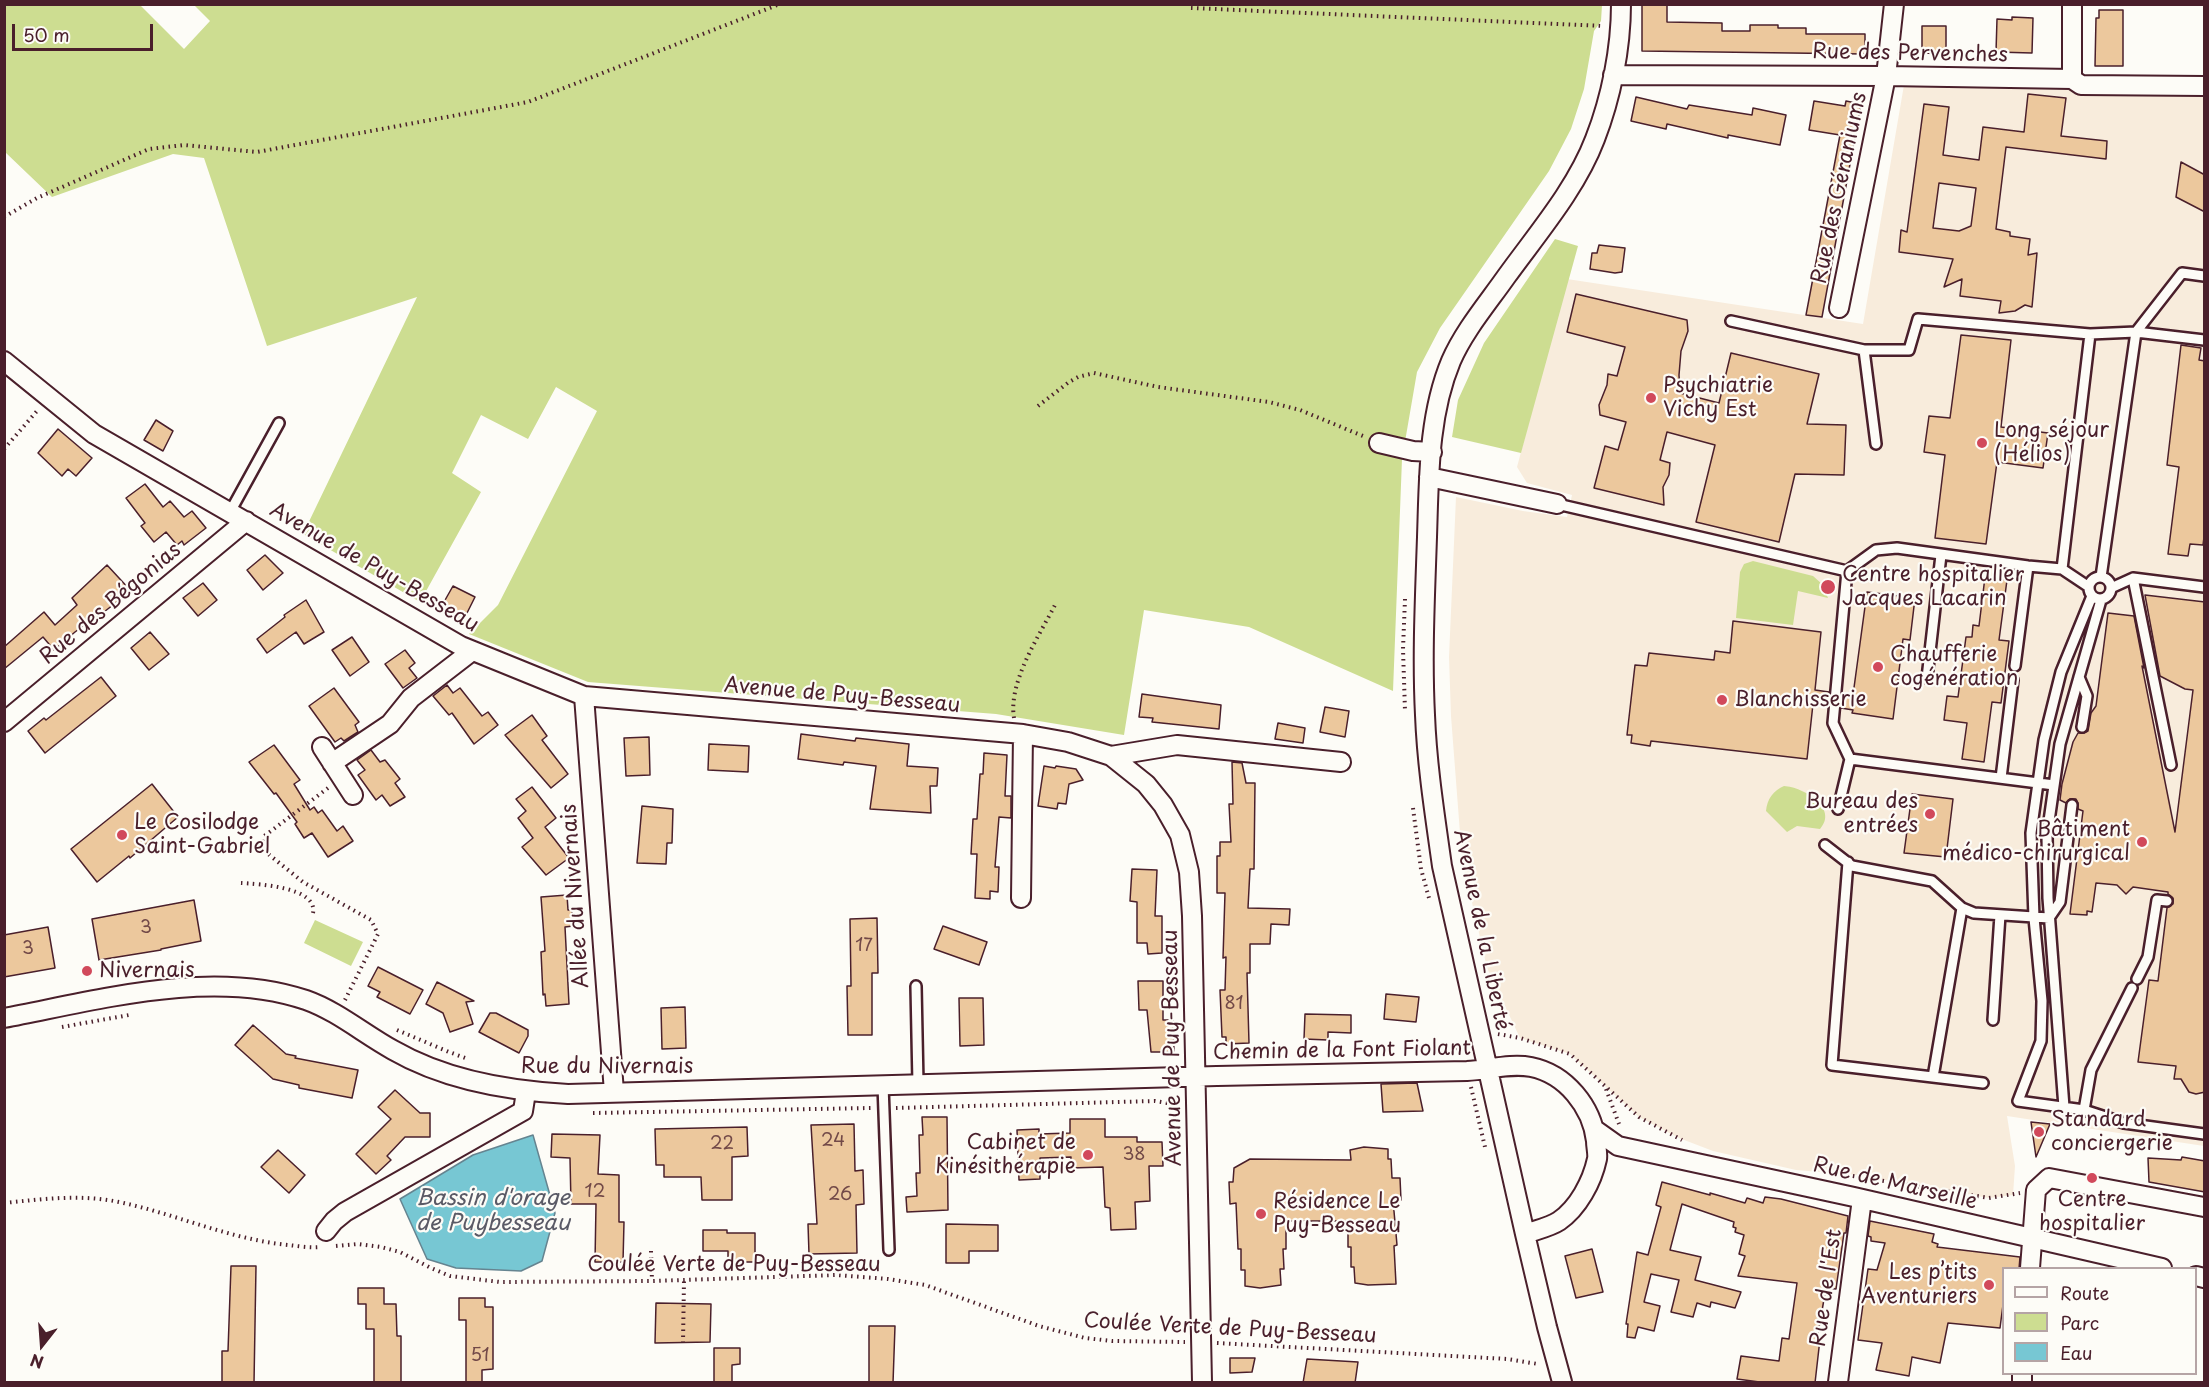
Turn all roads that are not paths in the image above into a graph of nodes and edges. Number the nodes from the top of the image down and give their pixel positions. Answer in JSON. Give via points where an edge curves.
{"nodes":[{"id":1,"x":1621,"y":4,"type":"edge"},
{"id":2,"x":1894,"y":4,"type":"edge"},
{"id":3,"x":2072,"y":4,"type":"edge"},
{"id":4,"x":1613,"y":75,"type":"junction"},
{"id":5,"x":1886,"y":76,"type":"junction"},
{"id":6,"x":2072,"y":79,"type":"junction"},
{"id":7,"x":2205,"y":86,"type":"edge"},
{"id":8,"x":2205,"y":276,"type":"edge"},
{"id":9,"x":1839,"y":308,"type":"dead end"},
{"id":10,"x":1731,"y":321,"type":"dead end"},
{"id":11,"x":2136,"y":332,"type":"junction"},
{"id":12,"x":2090,"y":334,"type":"junction"},
{"id":13,"x":2205,"y":340,"type":"edge"},
{"id":14,"x":1864,"y":350,"type":"junction"},
{"id":15,"x":4,"y":361,"type":"edge"},
{"id":16,"x":279,"y":423,"type":"dead end"},
{"id":17,"x":1379,"y":443,"type":"road end"},
{"id":18,"x":1876,"y":444,"type":"dead end"},
{"id":19,"x":1431,"y":452,"type":"junction"},
{"id":20,"x":1430,"y":477,"type":"junction"},
{"id":21,"x":1557,"y":504,"type":"joint"},
{"id":22,"x":238,"y":516,"type":"junction"},
{"id":23,"x":1941,"y":555,"type":"junction"},
{"id":24,"x":2028,"y":566,"type":"junction"},
{"id":25,"x":2062,"y":569,"type":"junction"},
{"id":26,"x":1847,"y":571,"type":"junction"},
{"id":27,"x":2101,"y":577,"type":"junction"},
{"id":28,"x":2133,"y":578,"type":"junction"},
{"id":29,"x":2205,"y":587,"type":"edge"},
{"id":30,"x":2111,"y":588,"type":"junction"},
{"id":31,"x":2094,"y":594,"type":"junction"},
{"id":32,"x":472,"y":651,"type":"junction"},
{"id":33,"x":2015,"y":666,"type":"dead end"},
{"id":34,"x":2079,"y":677,"type":"junction"},
{"id":35,"x":1927,"y":678,"type":"dead end"},
{"id":36,"x":2013,"y":680,"type":"dead end"},
{"id":37,"x":584,"y":696,"type":"junction"},
{"id":38,"x":4,"y":722,"type":"edge"},
{"id":39,"x":2082,"y":727,"type":"dead end"},
{"id":40,"x":1023,"y":734,"type":"junction"},
{"id":41,"x":322,"y":747,"type":"dead end"},
{"id":42,"x":1111,"y":756,"type":"junction"},
{"id":43,"x":1850,"y":759,"type":"junction"},
{"id":44,"x":1341,"y":762,"type":"dead end"},
{"id":45,"x":2171,"y":765,"type":"dead end"},
{"id":46,"x":337,"y":771,"type":"junction"},
{"id":47,"x":2001,"y":778,"type":"junction"},
{"id":48,"x":2038,"y":783,"type":"junction"},
{"id":49,"x":2054,"y":785,"type":"junction"},
{"id":50,"x":353,"y":795,"type":"dead end"},
{"id":51,"x":2072,"y":806,"type":"dead end"},
{"id":52,"x":1838,"y":808,"type":"dead end"},
{"id":53,"x":1825,"y":845,"type":"dead end"},
{"id":54,"x":1848,"y":862,"type":"junction"},
{"id":55,"x":1021,"y":898,"type":"dead end"},
{"id":56,"x":2167,"y":901,"type":"dead end"},
{"id":57,"x":1962,"y":908,"type":"junction"},
{"id":58,"x":2000,"y":915,"type":"junction"},
{"id":59,"x":2034,"y":918,"type":"junction"},
{"id":60,"x":2049,"y":918,"type":"junction"},
{"id":61,"x":2137,"y":978,"type":"dead end"},
{"id":62,"x":916,"y":986,"type":"dead end"},
{"id":63,"x":2132,"y":988,"type":"dead end"},
{"id":64,"x":4,"y":1018,"type":"edge"},
{"id":65,"x":1993,"y":1020,"type":"dead end"},
{"id":66,"x":1496,"y":1069,"type":"junction"},
{"id":67,"x":1197,"y":1077,"type":"junction"},
{"id":68,"x":1933,"y":1077,"type":"junction"},
{"id":69,"x":1983,"y":1083,"type":"dead end"},
{"id":70,"x":918,"y":1084,"type":"junction"},
{"id":71,"x":883,"y":1085,"type":"junction"},
{"id":72,"x":526,"y":1092,"type":"junction"},
{"id":73,"x":614,"y":1092,"type":"junction"},
{"id":74,"x":2064,"y":1107,"type":"junction"},
{"id":75,"x":2084,"y":1110,"type":"junction"},
{"id":76,"x":1594,"y":1129,"type":"junction"},
{"id":77,"x":2205,"y":1134,"type":"edge"},
{"id":78,"x":1618,"y":1146,"type":"junction"},
{"id":79,"x":1597,"y":1158,"type":"junction"},
{"id":80,"x":1862,"y":1199,"type":"junction"},
{"id":81,"x":2205,"y":1207,"type":"edge"},
{"id":82,"x":326,"y":1231,"type":"dead end"},
{"id":83,"x":1525,"y":1234,"type":"junction"},
{"id":84,"x":2033,"y":1239,"type":"junction"},
{"id":85,"x":889,"y":1250,"type":"dead end"},
{"id":86,"x":2030,"y":1267,"type":"edge"},
{"id":87,"x":2153,"y":1267,"type":"edge"},
{"id":88,"x":1202,"y":1383,"type":"edge"},
{"id":89,"x":1562,"y":1383,"type":"edge"},
{"id":90,"x":1838,"y":1383,"type":"edge"}],
"edges":[{"from":1,"to":4,"type":"street","name":"Avenue de la Liberté"},
{"from":2,"to":5,"type":"street","name":"Rue des Géraniums"},
{"from":3,"to":6,"type":"street"},
{"from":4,"to":5,"type":"street","name":"Rue des Pervenches"},
{"from":4,"to":19,"type":"street","name":"Avenue de la Liberté","via":[[1595,140],[1578,173],[1452,360],[1441,390]]},
{"from":5,"to":6,"type":"street","name":"Rue des Pervenches"},
{"from":5,"to":9,"type":"street","name":"Rue des Géraniums"},
{"from":6,"to":7,"type":"street","name":"Rue des Pervenches","via":[[2081,85]]},
{"from":8,"to":11,"type":"lane","via":[[2182,273]]},
{"from":10,"to":14,"type":"lane"},
{"from":11,"to":12,"type":"lane"},
{"from":11,"to":13,"type":"lane"},
{"from":11,"to":27,"type":"lane"},
{"from":12,"to":14,"type":"lane","via":[[1918,319],[1909,350]]},
{"from":12,"to":25,"type":"lane"},
{"from":14,"to":18,"type":"lane"},
{"from":15,"to":22,"type":"street","name":"Avenue de Puy-Besseau","via":[[94,434]]},
{"from":16,"to":22,"type":"lane"},
{"from":17,"to":19,"type":"street"},
{"from":19,"to":20,"type":"street","name":"Avenue de la Liberté"},
{"from":20,"to":21,"type":"street"},
{"from":20,"to":66,"type":"street","name":"Avenue de la Liberté","via":[[1423,640],[1433,807],[1442,866]]},
{"from":21,"to":26,"type":"lane"},
{"from":22,"to":32,"type":"street","name":"Avenue de Puy-Besseau"},
{"from":22,"to":38,"type":"street","name":"Rue des Bégonias"},
{"from":23,"to":24,"type":"lane"},
{"from":23,"to":26,"type":"lane","via":[[1898,548],[1876,550]]},
{"from":23,"to":35,"type":"lane"},
{"from":24,"to":25,"type":"lane"},
{"from":24,"to":33,"type":"lane"},
{"from":25,"to":31,"type":"lane"},
{"from":26,"to":43,"type":"lane","via":[[1833,723]]},
{"from":27,"to":30,"type":"lane"},
{"from":27,"to":31,"type":"lane","via":[[2093,580]]},
{"from":28,"to":29,"type":"lane"},
{"from":28,"to":30,"type":"lane"},
{"from":28,"to":45,"type":"lane"},
{"from":30,"to":31,"type":"lane","via":[[2108,596]]},
{"from":31,"to":34,"type":"lane"},
{"from":31,"to":48,"type":"lane","via":[[2061,672]]},
{"from":32,"to":37,"type":"street","name":"Avenue de Puy-Besseau"},
{"from":32,"to":46,"type":"street","via":[[411,698],[390,724]]},
{"from":34,"to":39,"type":"lane","via":[[2087,696]]},
{"from":34,"to":49,"type":"lane","via":[[2060,744]]},
{"from":36,"to":47,"type":"lane"},
{"from":37,"to":40,"type":"street","name":"Avenue de Puy-Besseau"},
{"from":37,"to":73,"type":"street","name":"Allée du Nivernais"},
{"from":40,"to":42,"type":"street","name":"Avenue de Puy-Besseau","via":[[1068,742]]},
{"from":40,"to":55,"type":"street"},
{"from":41,"to":46,"type":"street"},
{"from":42,"to":44,"type":"street","via":[[1177,745]]},
{"from":42,"to":67,"type":"street","name":"Avenue de Puy-Besseau","via":[[1146,784],[1180,835],[1189,872]]},
{"from":43,"to":47,"type":"lane"},
{"from":43,"to":52,"type":"lane"},
{"from":46,"to":50,"type":"street"},
{"from":47,"to":48,"type":"lane"},
{"from":48,"to":49,"type":"lane"},
{"from":48,"to":59,"type":"lane","via":[[2031,833]]},
{"from":49,"to":60,"type":"lane","via":[[2047,835]]},
{"from":51,"to":60,"type":"lane","via":[[2060,902]]},
{"from":53,"to":54,"type":"lane"},
{"from":54,"to":57,"type":"lane","via":[[1874,871],[1932,881]]},
{"from":54,"to":68,"type":"lane","via":[[1832,1065]]},
{"from":56,"to":61,"type":"lane","via":[[2157,895],[2148,957]]},
{"from":57,"to":58,"type":"lane"},
{"from":57,"to":68,"type":"lane"},
{"from":58,"to":59,"type":"lane"},
{"from":58,"to":65,"type":"lane"},
{"from":59,"to":60,"type":"lane"},
{"from":59,"to":74,"type":"lane","via":[[2042,1001],[2041,1041],[2018,1101]]},
{"from":60,"to":74,"type":"lane"},
{"from":62,"to":70,"type":"lane"},
{"from":63,"to":75,"type":"lane","via":[[2091,1070]]},
{"from":64,"to":72,"type":"street","name":"Rue du Nivernais","via":[[184,986],[275,992],[333,1012],[395,1052],[431,1067],[477,1083]]},
{"from":66,"to":67,"type":"street","name":"Chemin de la Font Fiolant"},
{"from":66,"to":76,"type":"street","name":"Chemin de la Font Fiolant","via":[[1530,1067],[1553,1075],[1579,1097]]},
{"from":66,"to":83,"type":"street","name":"Avenue de la Liberté"},
{"from":67,"to":70,"type":"street","name":"Rue du Nivernais"},
{"from":67,"to":88,"type":"street","name":"Avenue de Puy-Besseau"},
{"from":68,"to":69,"type":"lane"},
{"from":70,"to":71,"type":"street","name":"Rue du Nivernais"},
{"from":71,"to":73,"type":"street","name":"Rue du Nivernais"},
{"from":71,"to":85,"type":"lane"},
{"from":72,"to":73,"type":"street","name":"Rue du Nivernais"},
{"from":72,"to":82,"type":"street","via":[[523,1111],[345,1212]]},
{"from":74,"to":75,"type":"lane"},
{"from":75,"to":77,"type":"lane","via":[[2124,1123]]},
{"from":76,"to":78,"type":"street","name":"Rue de Marseille"},
{"from":76,"to":79,"type":"street"},
{"from":78,"to":79,"type":"street"},
{"from":78,"to":80,"type":"street","name":"Rue de Marseille"},
{"from":79,"to":83,"type":"street","via":[[1588,1186],[1574,1207],[1558,1221]]},
{"from":80,"to":84,"type":"street","name":"Rue de Marseille"},
{"from":80,"to":90,"type":"street","name":"Rue de l'Est"},
{"from":81,"to":84,"type":"street","via":[[2049,1178],[2036,1190]]},
{"from":83,"to":89,"type":"street","name":"Avenue de la Liberté"},
{"from":84,"to":86,"type":"street"},
{"from":84,"to":87,"type":"street","name":"Rue de Marseille"}]}
